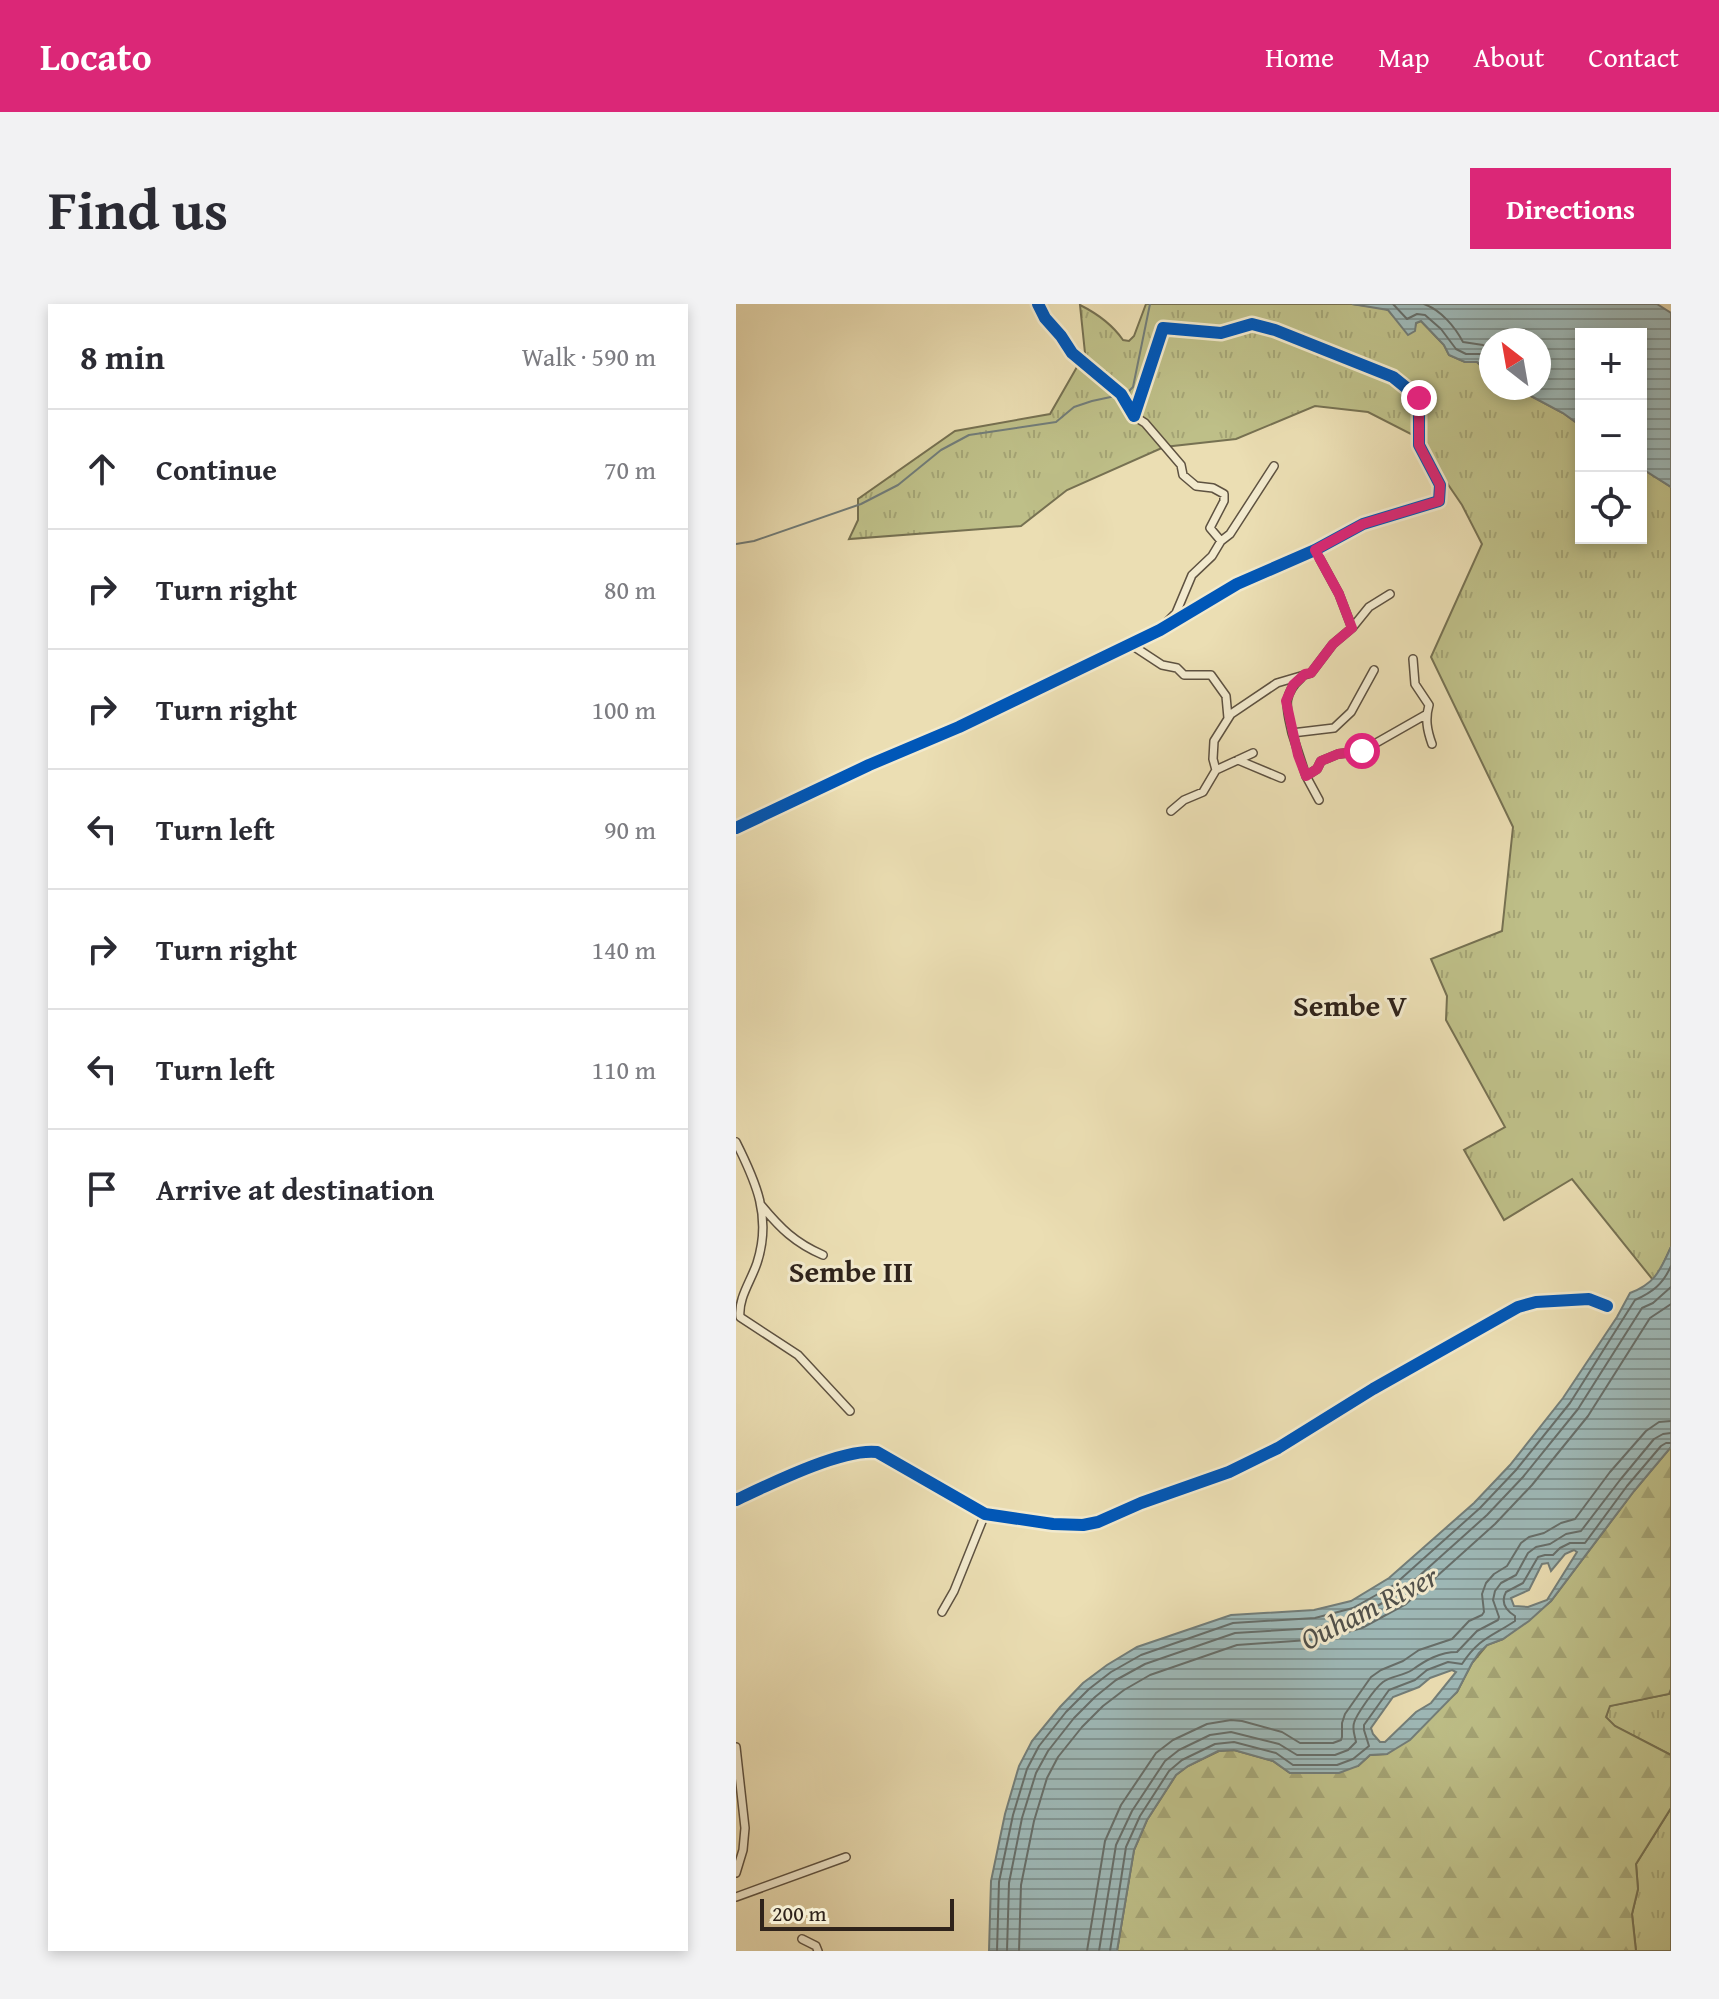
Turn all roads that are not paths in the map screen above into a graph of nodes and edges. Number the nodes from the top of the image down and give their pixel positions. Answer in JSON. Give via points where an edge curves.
{"nodes":[{"id":1,"x":1038,"y":304,"type":"edge"},
{"id":2,"x":1134,"y":416,"type":"junction"},
{"id":3,"x":1274,"y":466,"type":"dead end"},
{"id":4,"x":1221,"y":541,"type":"junction"},
{"id":5,"x":1315,"y":550,"type":"junction"},
{"id":6,"x":1390,"y":594,"type":"dead end"},
{"id":7,"x":1352,"y":628,"type":"junction"},
{"id":8,"x":1160,"y":630,"type":"junction"},
{"id":9,"x":1130,"y":644,"type":"junction"},
{"id":10,"x":1413,"y":659,"type":"dead end"},
{"id":11,"x":1374,"y":670,"type":"dead end"},
{"id":12,"x":1305,"y":674,"type":"junction"},
{"id":13,"x":1427,"y":714,"type":"junction"},
{"id":14,"x":1228,"y":720,"type":"junction"},
{"id":15,"x":1292,"y":733,"type":"junction"},
{"id":16,"x":1432,"y":744,"type":"dead end"},
{"id":17,"x":1253,"y":753,"type":"dead end"},
{"id":18,"x":1238,"y":760,"type":"junction"},
{"id":19,"x":1216,"y":770,"type":"junction"},
{"id":20,"x":1306,"y":776,"type":"junction"},
{"id":21,"x":1281,"y":778,"type":"dead end"},
{"id":22,"x":1319,"y":800,"type":"dead end"},
{"id":23,"x":1171,"y":811,"type":"dead end"},
{"id":24,"x":736,"y":828,"type":"edge"},
{"id":25,"x":736,"y":1142,"type":"edge"},
{"id":26,"x":760,"y":1203,"type":"junction"},
{"id":27,"x":823,"y":1255,"type":"dead end"},
{"id":28,"x":1607,"y":1306,"type":"dead end"},
{"id":29,"x":850,"y":1411,"type":"dead end"},
{"id":30,"x":736,"y":1500,"type":"edge"},
{"id":31,"x":985,"y":1514,"type":"junction"},
{"id":32,"x":942,"y":1612,"type":"dead end"},
{"id":33,"x":736,"y":1747,"type":"edge"},
{"id":34,"x":846,"y":1857,"type":"dead end"},
{"id":35,"x":736,"y":1873,"type":"edge"},
{"id":36,"x":736,"y":1897,"type":"edge"},
{"id":37,"x":802,"y":1939,"type":"dead end"},
{"id":38,"x":818,"y":1951,"type":"edge"}],
"edges":[{"from":1,"to":2,"type":"street","via":[[1072,353],[1121,394]]},
{"from":2,"to":4,"type":"street","via":[[1181,465],[1183,475],[1196,486],[1224,494],[1210,528]]},
{"from":2,"to":5,"type":"street","via":[[1163,328],[1221,333],[1252,324],[1393,377],[1419,398],[1419,445],[1440,485],[1439,501],[1363,524]]},
{"from":3,"to":4,"type":"street"},
{"from":4,"to":8,"type":"street","via":[[1192,575],[1176,613]]},
{"from":5,"to":7,"type":"street"},
{"from":5,"to":8,"type":"street","via":[[1237,584]]},
{"from":6,"to":7,"type":"street","via":[[1369,607]]},
{"from":7,"to":12,"type":"street"},
{"from":8,"to":9,"type":"street"},
{"from":9,"to":14,"type":"street","via":[[1184,675],[1211,675],[1226,696]]},
{"from":9,"to":24,"type":"street"},
{"from":10,"to":13,"type":"street","via":[[1415,684],[1429,705]]},
{"from":11,"to":15,"type":"street","via":[[1351,712],[1334,728]]},
{"from":12,"to":14,"type":"street","via":[[1277,683]]},
{"from":12,"to":15,"type":"street","via":[[1286,701]]},
{"from":13,"to":16,"type":"street"},
{"from":13,"to":20,"type":"street","via":[[1362,751],[1321,761]]},
{"from":14,"to":19,"type":"street","via":[[1214,741]]},
{"from":15,"to":20,"type":"street"},
{"from":17,"to":18,"type":"street"},
{"from":18,"to":19,"type":"street"},
{"from":18,"to":21,"type":"street"},
{"from":19,"to":23,"type":"street","via":[[1203,792]]},
{"from":20,"to":22,"type":"street"},
{"from":25,"to":26,"type":"street"},
{"from":26,"to":27,"type":"street","via":[[804,1247]]},
{"from":26,"to":29,"type":"street","via":[[763,1236],[740,1317],[798,1355]]},
{"from":28,"to":31,"type":"street","via":[[1589,1299],[1518,1307],[1278,1448],[1098,1522],[1053,1524]]},
{"from":30,"to":31,"type":"street","via":[[833,1459],[868,1451]]},
{"from":31,"to":32,"type":"street"},
{"from":33,"to":35,"type":"street","via":[[745,1828]]},
{"from":34,"to":36,"type":"street"},
{"from":37,"to":38,"type":"street"}]}
